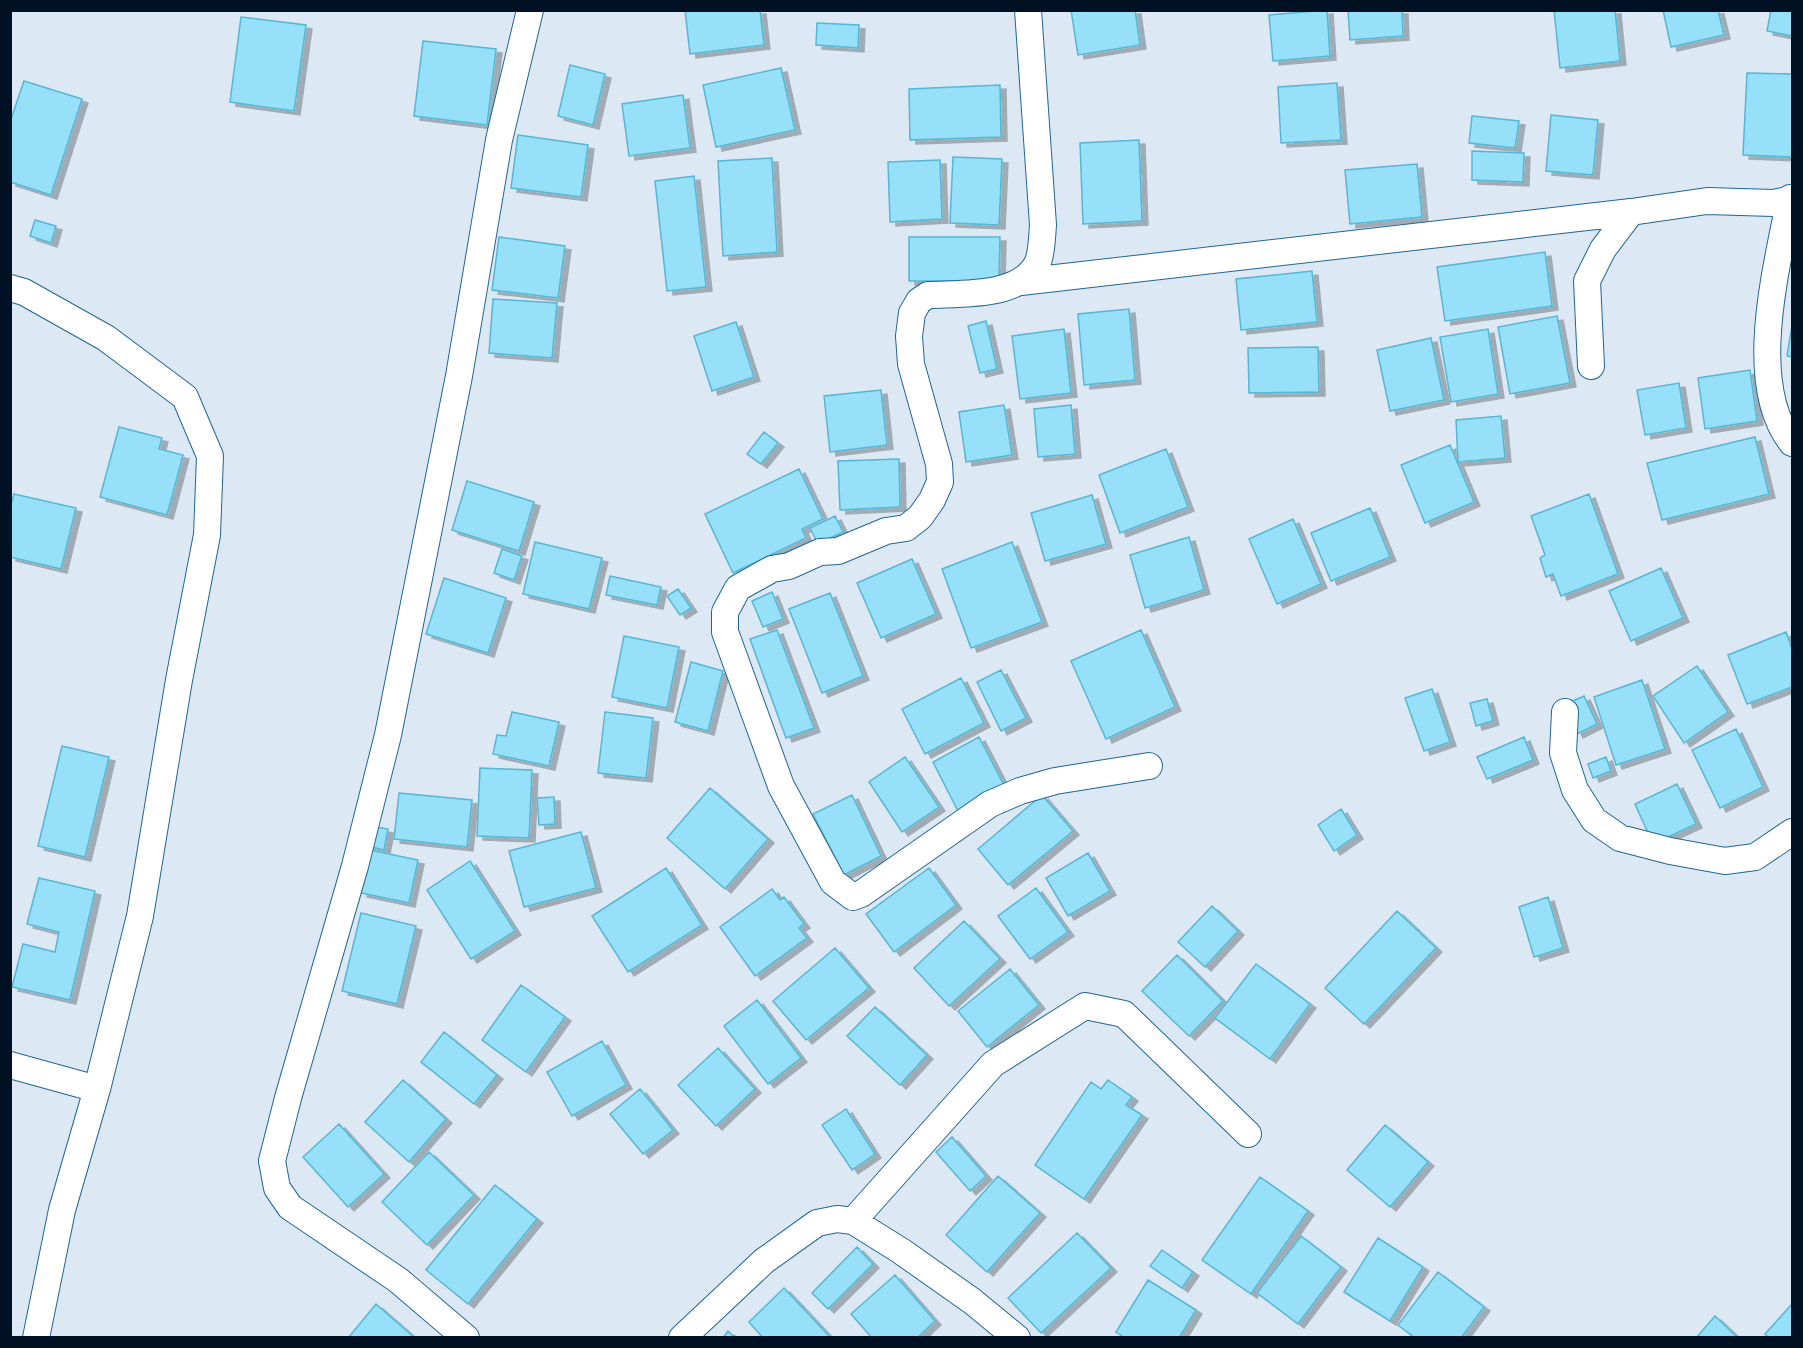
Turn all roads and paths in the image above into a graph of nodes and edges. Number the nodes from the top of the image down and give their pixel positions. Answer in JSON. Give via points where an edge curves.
{"nodes":[{"id":1,"x":530,"y":10,"type":"edge"},
{"id":2,"x":1028,"y":10,"type":"edge"},
{"id":3,"x":1791,"y":199,"type":"edge"},
{"id":4,"x":1630,"y":213,"type":"junction"},
{"id":5,"x":1021,"y":282,"type":"junction"},
{"id":6,"x":10,"y":288,"type":"edge"},
{"id":7,"x":1591,"y":366,"type":"dead end"},
{"id":8,"x":1792,"y":443,"type":"edge"},
{"id":9,"x":1565,"y":712,"type":"dead end"},
{"id":10,"x":1149,"y":766,"type":"dead end"},
{"id":11,"x":1792,"y":832,"type":"edge"},
{"id":12,"x":10,"y":1065,"type":"edge"},
{"id":13,"x":97,"y":1089,"type":"junction"},
{"id":14,"x":1248,"y":1134,"type":"dead end"},
{"id":15,"x":853,"y":1221,"type":"junction"},
{"id":16,"x":36,"y":1338,"type":"edge"},
{"id":17,"x":466,"y":1338,"type":"edge"},
{"id":18,"x":682,"y":1338,"type":"edge"},
{"id":19,"x":1017,"y":1338,"type":"edge"}],
"edges":[{"from":1,"to":17,"type":"street","via":[[498,140],[459,376],[388,735],[272,1161],[277,1188],[290,1207],[398,1280]]},
{"from":2,"to":5,"type":"street","via":[[1043,225],[1039,259]]},
{"from":3,"to":4,"type":"street","via":[[1774,203],[1707,201]]},
{"from":3,"to":8,"type":"street","via":[[1771,298],[1767,344],[1771,392],[1784,432]]},
{"from":4,"to":5,"type":"street"},
{"from":4,"to":7,"type":"street","via":[[1587,281]]},
{"from":5,"to":10,"type":"street","via":[[992,291],[928,296],[919,301],[912,313],[911,364],[939,464],[940,482],[920,517],[906,528],[772,569],[738,588],[725,612],[725,633],[781,786],[833,882],[853,897],[990,804],[1055,781]]},
{"from":6,"to":13,"type":"street","via":[[106,338],[184,397],[210,456],[207,536],[141,916]]},
{"from":9,"to":11,"type":"street","via":[[1563,753],[1575,790],[1594,820],[1620,838],[1725,861],[1755,857]]},
{"from":12,"to":13,"type":"street"},
{"from":13,"to":16,"type":"street","via":[[62,1210]]},
{"from":14,"to":15,"type":"street","via":[[1124,1014],[1085,1006],[993,1064]]},
{"from":15,"to":18,"type":"street","via":[[817,1223],[764,1261]]},
{"from":15,"to":19,"type":"street","via":[[972,1301]]}]}
